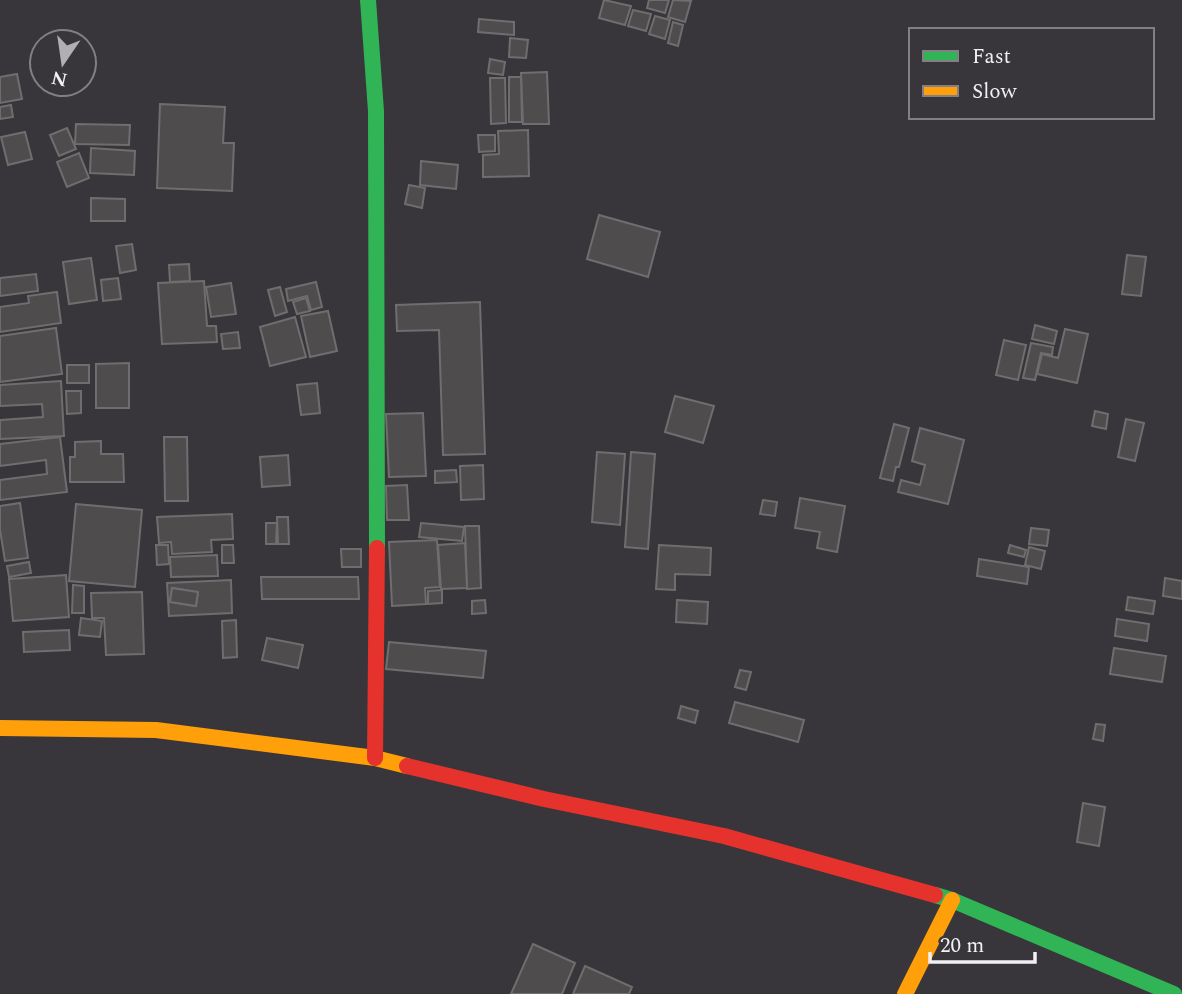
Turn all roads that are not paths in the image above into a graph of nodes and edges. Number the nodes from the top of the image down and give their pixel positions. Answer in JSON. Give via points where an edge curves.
{"nodes":[{"id":1,"x":368,"y":0,"type":"edge"},
{"id":2,"x":0,"y":728,"type":"edge"},
{"id":3,"x":375,"y":758,"type":"junction"},
{"id":4,"x":952,"y":900,"type":"junction"},
{"id":5,"x":905,"y":994,"type":"edge"},
{"id":6,"x":1174,"y":994,"type":"edge"}],
"edges":[{"from":1,"to":3,"type":"street","via":[[376,125]]},
{"from":2,"to":3,"type":"street","via":[[156,730]]},
{"from":3,"to":4,"type":"street","via":[[724,836]]},
{"from":4,"to":5,"type":"street"},
{"from":4,"to":6,"type":"street"}]}
